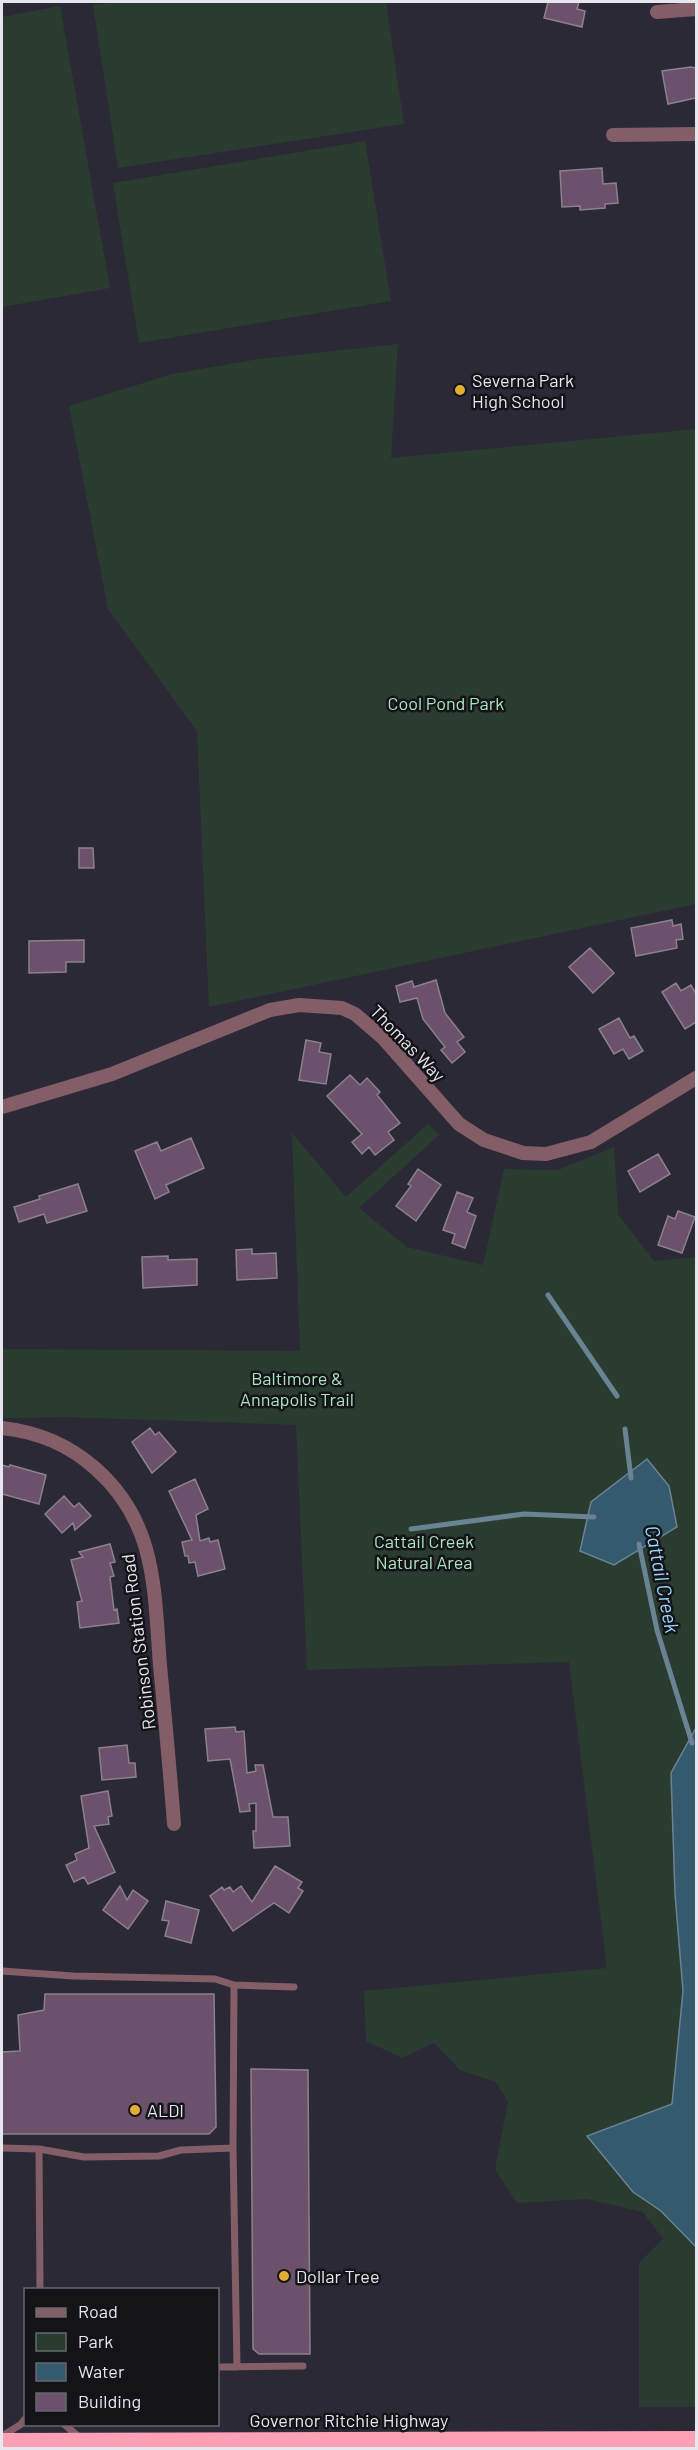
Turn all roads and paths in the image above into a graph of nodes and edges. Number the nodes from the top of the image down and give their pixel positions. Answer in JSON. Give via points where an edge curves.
{"nodes":[{"id":1,"x":696,"y":9,"type":"edge"},
{"id":2,"x":657,"y":12,"type":"dead end"},
{"id":3,"x":696,"y":134,"type":"edge"},
{"id":4,"x":613,"y":135,"type":"dead end"},
{"id":5,"x":696,"y":1078,"type":"edge"},
{"id":6,"x":2,"y":1107,"type":"edge"},
{"id":7,"x":2,"y":1428,"type":"edge"},
{"id":8,"x":174,"y":1824,"type":"dead end"},
{"id":9,"x":2,"y":1971,"type":"edge"},
{"id":10,"x":234,"y":1985,"type":"junction"},
{"id":11,"x":294,"y":1987,"type":"dead end"},
{"id":12,"x":2,"y":2148,"type":"edge"},
{"id":13,"x":39,"y":2148,"type":"junction"},
{"id":14,"x":233,"y":2148,"type":"junction"},
{"id":15,"x":40,"y":2288,"type":"edge"},
{"id":16,"x":303,"y":2366,"type":"dead end"},
{"id":17,"x":219,"y":2367,"type":"edge"},
{"id":18,"x":237,"y":2367,"type":"junction"},
{"id":19,"x":24,"y":2420,"type":"edge"},
{"id":20,"x":67,"y":2426,"type":"edge"},
{"id":21,"x":2,"y":2436,"type":"edge"},
{"id":22,"x":696,"y":2440,"type":"edge"},
{"id":23,"x":90,"y":2441,"type":"junction"},
{"id":24,"x":402,"y":2441,"type":"junction"},
{"id":25,"x":2,"y":2442,"type":"edge"},
{"id":26,"x":350,"y":2448,"type":"edge"}],
"edges":[{"from":1,"to":2,"type":"street"},
{"from":3,"to":4,"type":"street"},
{"from":5,"to":6,"type":"street","name":"Thomas Way","via":[[591,1142],[546,1154],[523,1153],[484,1140],[459,1124],[384,1039],[355,1014],[342,1008],[299,1005],[270,1010],[112,1074]]},
{"from":7,"to":8,"type":"street","name":"Robinson Station Road","via":[[30,1431],[59,1443],[112,1483],[132,1511],[153,1584]]},
{"from":9,"to":10,"type":"lane","via":[[215,1979]]},
{"from":10,"to":11,"type":"lane"},
{"from":10,"to":14,"type":"lane"},
{"from":12,"to":13,"type":"lane"},
{"from":13,"to":14,"type":"lane","via":[[84,2157],[159,2156],[181,2150]]},
{"from":13,"to":15,"type":"lane"},
{"from":14,"to":18,"type":"lane"},
{"from":16,"to":18,"type":"lane"},
{"from":17,"to":18,"type":"lane"},
{"from":19,"to":21,"type":"lane"},
{"from":20,"to":23,"type":"lane"},
{"from":22,"to":24,"type":"highway","name":"Governor Ritchie Highway"},
{"from":23,"to":24,"type":"highway","name":"Governor Ritchie Highway"},
{"from":23,"to":25,"type":"highway","name":"Governor Ritchie Highway"},
{"from":24,"to":26,"type":"lane"}]}
